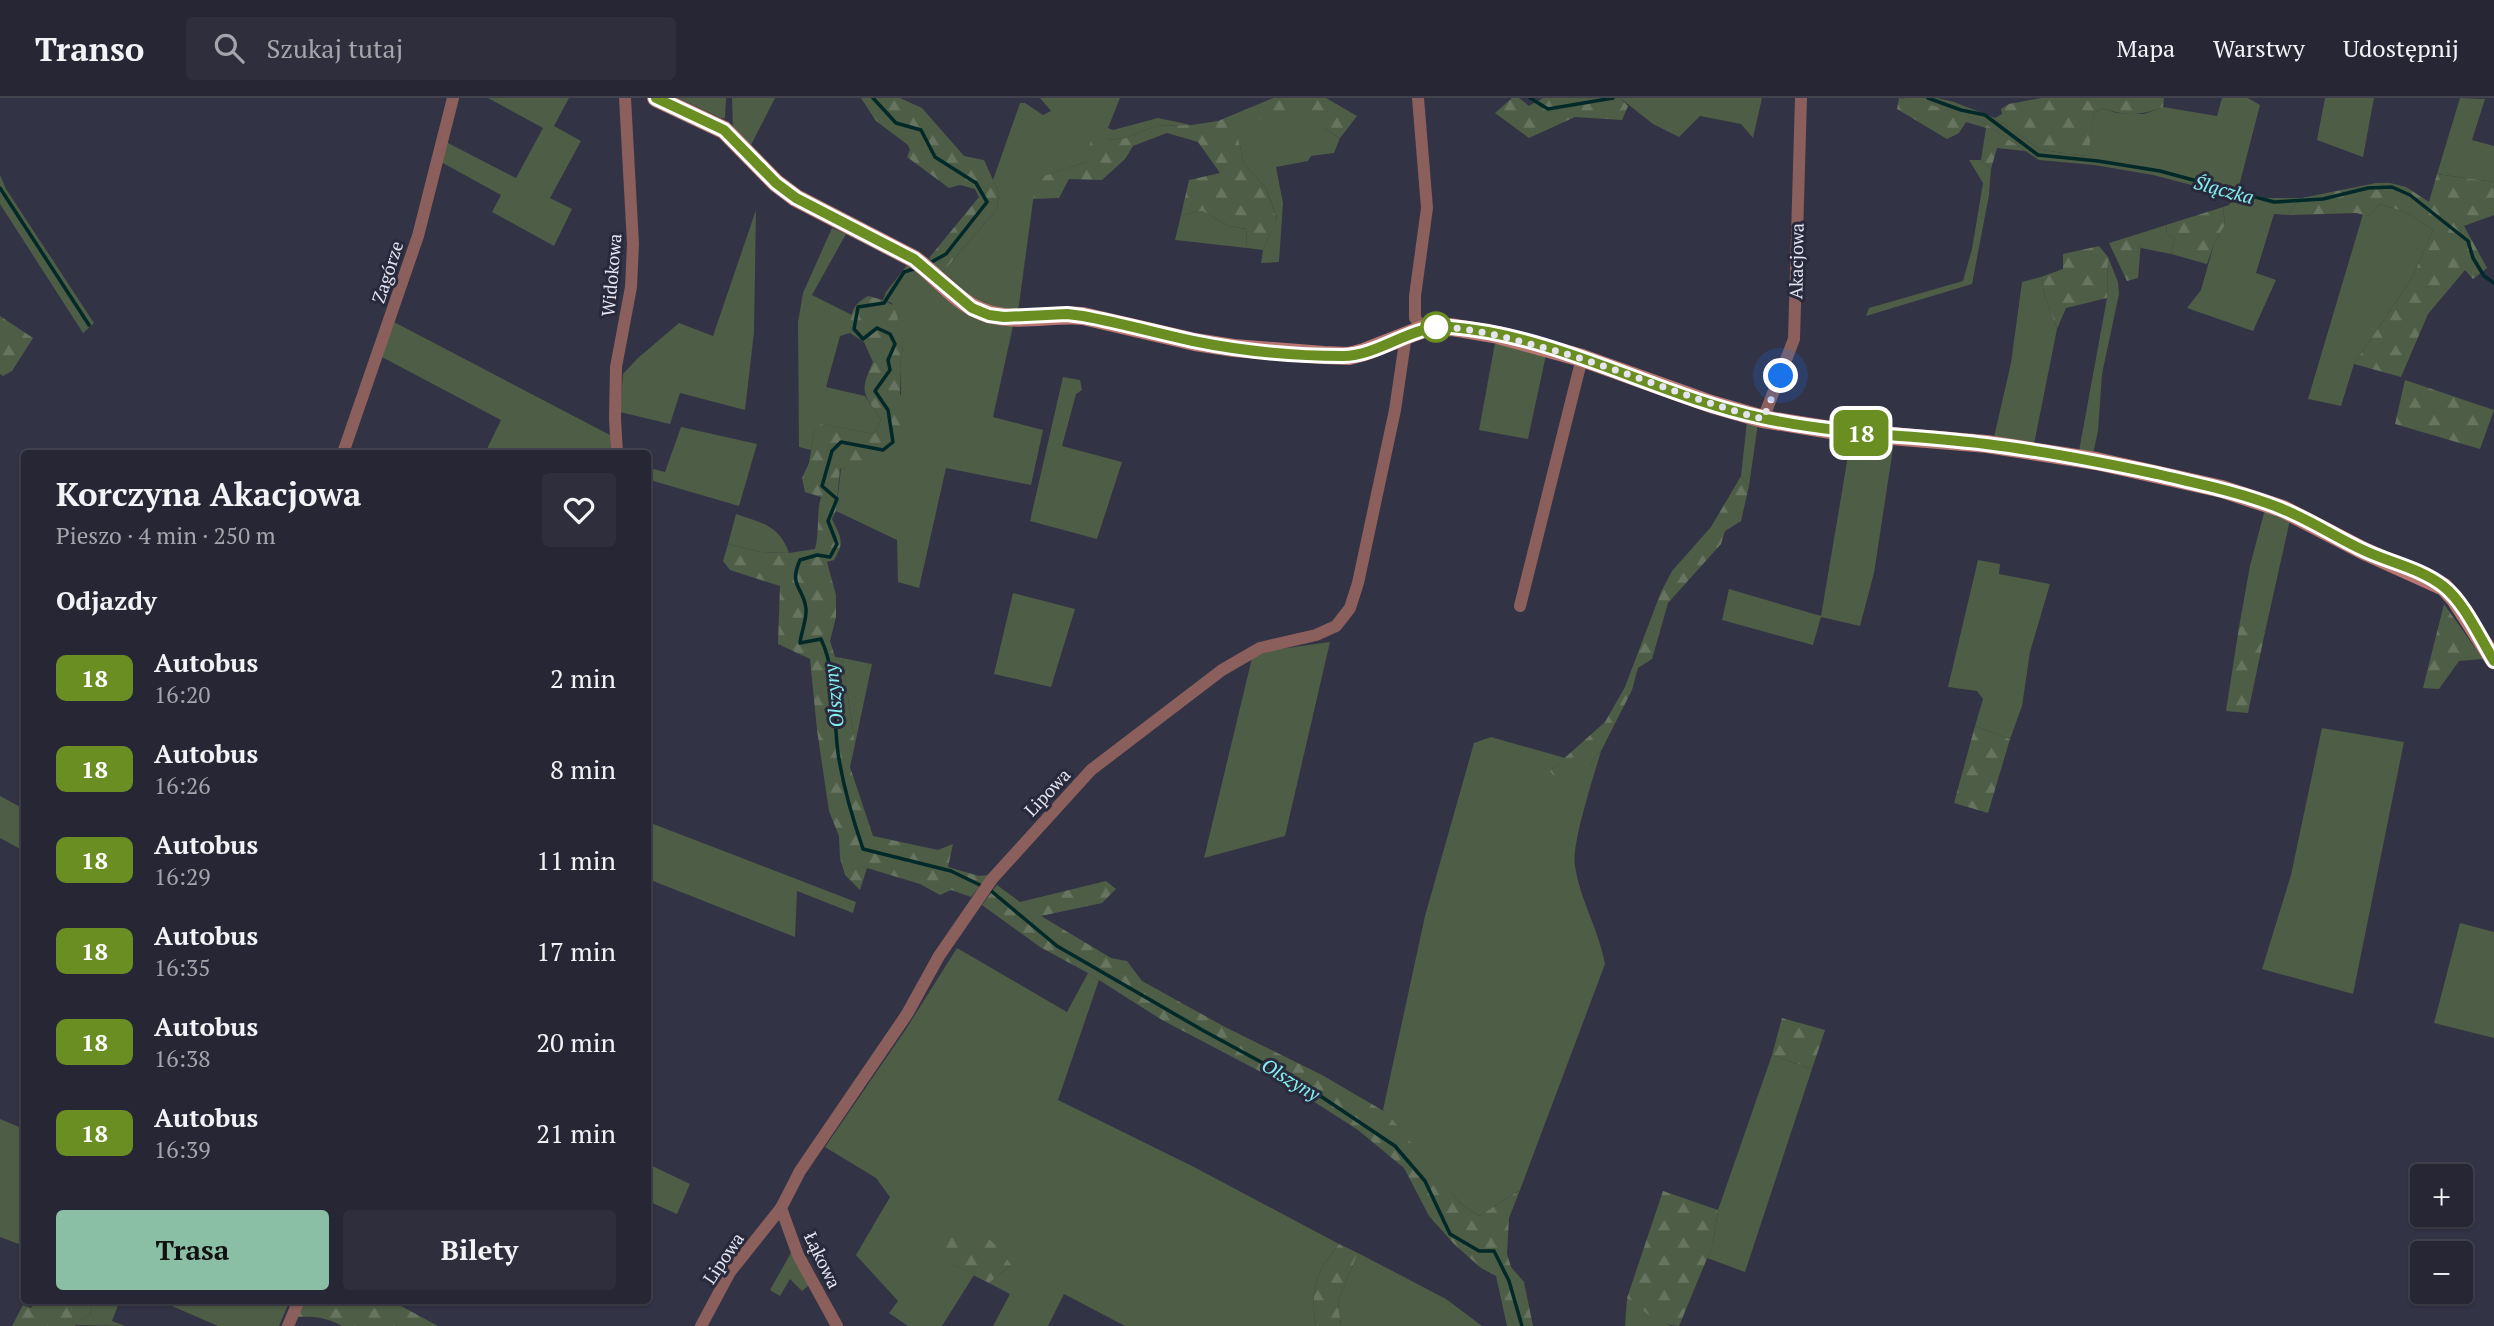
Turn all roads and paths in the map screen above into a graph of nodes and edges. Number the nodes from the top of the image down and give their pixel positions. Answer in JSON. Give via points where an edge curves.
{"nodes":[{"id":1,"x":453,"y":98,"type":"edge"},
{"id":2,"x":625,"y":98,"type":"edge"},
{"id":3,"x":656,"y":98,"type":"edge"},
{"id":4,"x":1418,"y":98,"type":"edge"},
{"id":5,"x":1801,"y":98,"type":"edge"},
{"id":6,"x":1414,"y":332,"type":"junction"},
{"id":7,"x":1582,"y":358,"type":"junction"},
{"id":8,"x":1763,"y":419,"type":"junction"},
{"id":9,"x":344,"y":450,"type":"edge"},
{"id":10,"x":618,"y":450,"type":"edge"},
{"id":11,"x":1520,"y":606,"type":"dead end"},
{"id":12,"x":2494,"y":660,"type":"edge"},
{"id":13,"x":781,"y":1208,"type":"junction"},
{"id":14,"x":297,"y":1304,"type":"edge"},
{"id":15,"x":288,"y":1326,"type":"edge"},
{"id":16,"x":701,"y":1326,"type":"edge"},
{"id":17,"x":837,"y":1326,"type":"edge"}],
"edges":[{"from":1,"to":9,"type":"street","name":"Zagórze","via":[[418,236]]},
{"from":2,"to":10,"type":"street","name":"Widokowa","via":[[633,244],[631,287],[616,367]]},
{"from":3,"to":6,"type":"street","via":[[724,130],[796,198],[922,265],[953,294],[989,315],[1067,314],[1195,342],[1324,355],[1349,356]]},
{"from":4,"to":6,"type":"street","via":[[1427,208]]},
{"from":5,"to":8,"type":"street","name":"Akacjowa","via":[[1794,340]]},
{"from":6,"to":7,"type":"street","via":[[1451,327]]},
{"from":6,"to":13,"type":"street","name":"Lipowa","via":[[1350,608],[1336,626],[1260,648],[1222,670],[1091,771],[979,895],[907,1014],[800,1171]]},
{"from":7,"to":8,"type":"street"},
{"from":7,"to":11,"type":"street"},
{"from":8,"to":12,"type":"street","via":[[2096,461],[2241,494],[2283,509],[2444,587]]},
{"from":13,"to":16,"type":"street","name":"Lipowa","via":[[730,1272]]},
{"from":13,"to":17,"type":"street","name":"Łąkowa","via":[[798,1255]]},
{"from":14,"to":15,"type":"street"}]}
